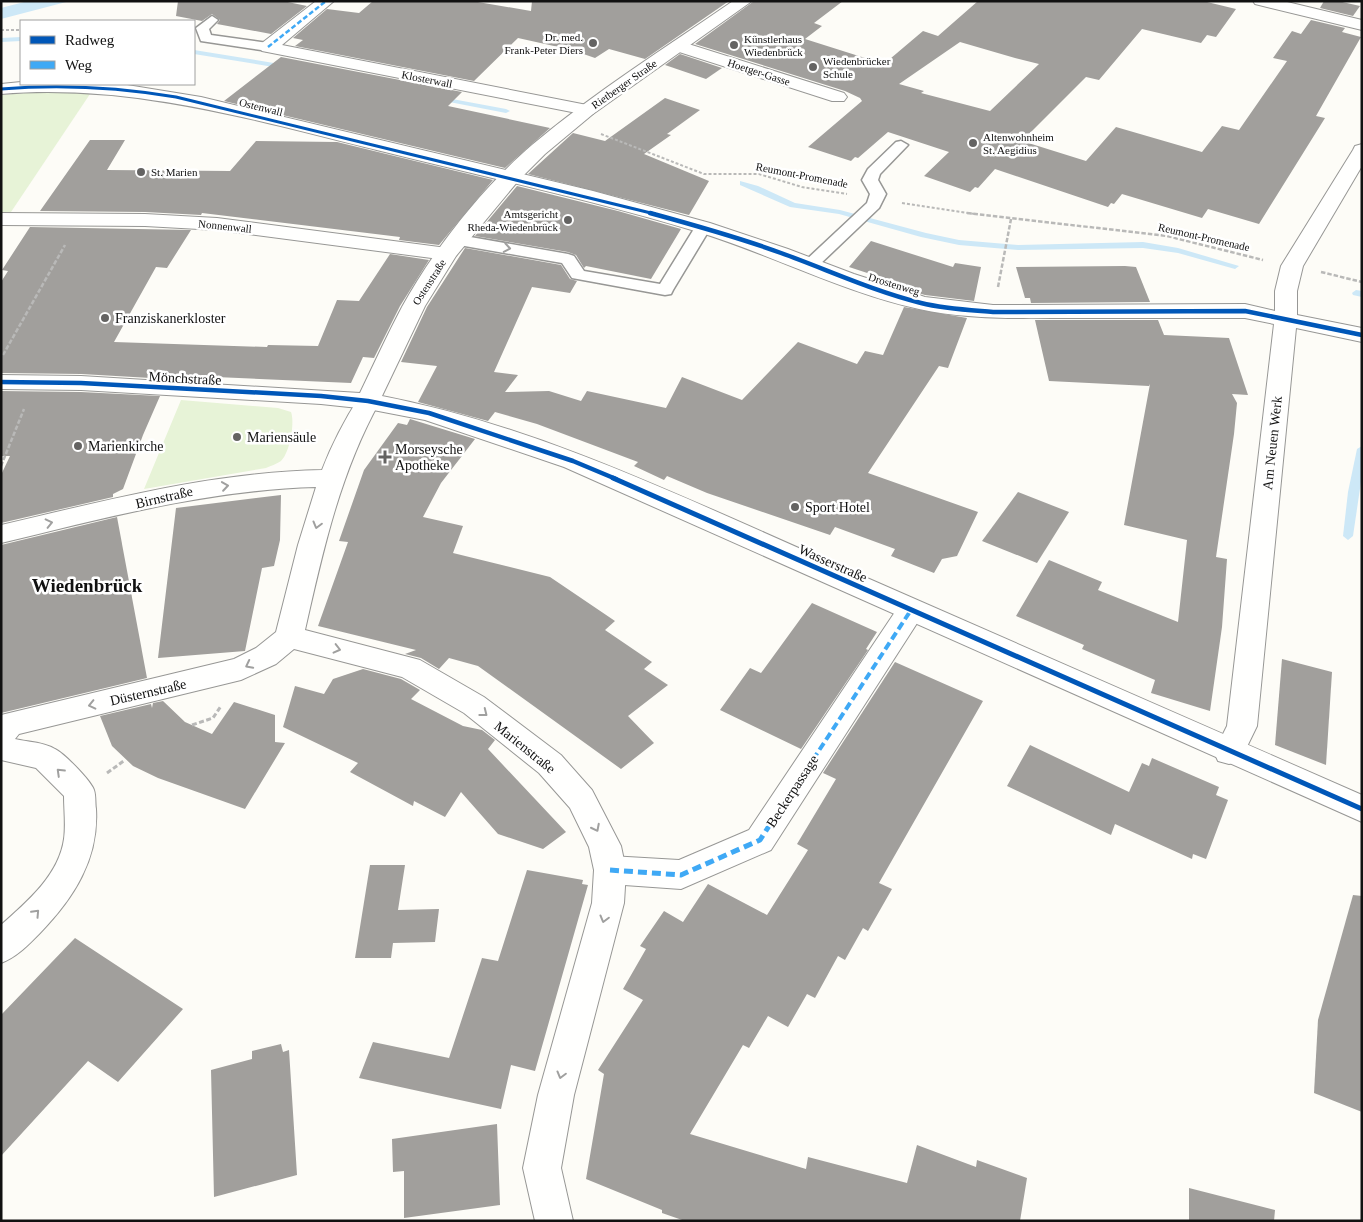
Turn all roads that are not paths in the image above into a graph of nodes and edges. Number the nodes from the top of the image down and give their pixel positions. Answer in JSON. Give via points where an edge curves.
{"nodes":[{"id":1,"x":326,"y":1,"type":"edge"},
{"id":2,"x":744,"y":1,"type":"edge"},
{"id":3,"x":1261,"y":1,"type":"edge"},
{"id":4,"x":212,"y":20,"type":"dead end"},
{"id":5,"x":1362,"y":25,"type":"edge"},
{"id":6,"x":679,"y":46,"type":"junction"},
{"id":7,"x":268,"y":48,"type":"junction"},
{"id":8,"x":52,"y":85,"type":"edge"},
{"id":9,"x":76,"y":85,"type":"edge"},
{"id":10,"x":1,"y":89,"type":"edge"},
{"id":11,"x":838,"y":98,"type":"dead end"},
{"id":12,"x":587,"y":110,"type":"junction"},
{"id":13,"x":901,"y":145,"type":"dead end"},
{"id":14,"x":1362,"y":150,"type":"edge"},
{"id":15,"x":511,"y":177,"type":"junction"},
{"id":16,"x":1,"y":219,"type":"edge"},
{"id":17,"x":703,"y":227,"type":"junction"},
{"id":18,"x":453,"y":247,"type":"junction"},
{"id":19,"x":811,"y":264,"type":"junction"},
{"id":20,"x":1286,"y":319,"type":"junction"},
{"id":21,"x":1358,"y":334,"type":"edge"},
{"id":22,"x":1,"y":382,"type":"edge"},
{"id":23,"x":368,"y":401,"type":"junction"},
{"id":24,"x":330,"y":478,"type":"junction"},
{"id":25,"x":1,"y":534,"type":"edge"},
{"id":26,"x":911,"y":610,"type":"junction"},
{"id":27,"x":289,"y":637,"type":"junction"},
{"id":28,"x":1,"y":734,"type":"edge"},
{"id":29,"x":1,"y":748,"type":"edge"},
{"id":30,"x":1229,"y":752,"type":"junction"},
{"id":31,"x":1362,"y":809,"type":"edge"},
{"id":32,"x":610,"y":870,"type":"junction"},
{"id":33,"x":1,"y":947,"type":"edge"},
{"id":34,"x":554,"y":1221,"type":"edge"}],
"edges":[{"from":1,"to":7,"type":"street"},
{"from":2,"to":6,"type":"street","name":"Rietberger Straße"},
{"from":3,"to":5,"type":"street"},
{"from":4,"to":7,"type":"lane","via":[[202,28],[206,38]]},
{"from":6,"to":11,"type":"street","name":"Hoetger-Gasse"},
{"from":6,"to":12,"type":"street","name":"Rietberger Straße"},
{"from":7,"to":12,"type":"street","name":"Klosterwall"},
{"from":8,"to":10,"type":"street","name":"Ostenwall"},
{"from":9,"to":15,"type":"street","name":"Ostenwall","via":[[151,92],[201,102]]},
{"from":12,"to":15,"type":"street","name":"Rietberger Straße","via":[[565,126]]},
{"from":13,"to":19,"type":"lane","via":[[873,172],[870,180],[878,194],[876,202]]},
{"from":14,"to":20,"type":"street","name":"Am Neuen Werk","via":[[1292,266],[1286,291]]},
{"from":15,"to":17,"type":"street","name":"Drostenweg"},
{"from":15,"to":18,"type":"street","name":"Ostenstraße"},
{"from":16,"to":18,"type":"street","name":"Nonnenwall","via":[[216,224]]},
{"from":18,"to":17,"type":"lane","one_way":true,"via":[[568,259],[578,275],[665,290]]},
{"from":17,"to":19,"type":"street","name":"Drostenweg"},
{"from":18,"to":23,"type":"street","name":"Ostenstraße","via":[[414,306]]},
{"from":19,"to":20,"type":"street","name":"Drostenweg","via":[[888,293],[954,309],[993,312],[1245,311]]},
{"from":20,"to":21,"type":"street","name":"Drostenweg"},
{"from":20,"to":30,"type":"street","name":"Am Neuen Werk","via":[[1242,726]]},
{"from":22,"to":23,"type":"street","name":"Mönchstraße"},
{"from":23,"to":24,"type":"street","via":[[348,434]]},
{"from":23,"to":26,"type":"street","name":"Wasserstraße","via":[[429,413],[573,461]]},
{"from":25,"to":24,"type":"street","name":"Birnstraße","one_way":true,"via":[[195,490],[286,478]]},
{"from":24,"to":27,"type":"street","one_way":true},
{"from":26,"to":30,"type":"street","name":"Wasserstraße"},
{"from":26,"to":32,"type":"street","name":"Beckerpassage","via":[[760,840],[681,875]]},
{"from":27,"to":28,"type":"street","name":"Düsternstraße","one_way":true,"via":[[266,656],[241,669],[10,724]]},
{"from":27,"to":32,"type":"street","name":"Marienstraße","one_way":true,"via":[[410,668],[474,705],[550,764],[581,799],[605,846]]},
{"from":33,"to":29,"type":"street","one_way":true,"via":[[62,885],[79,844],[79,791],[45,758]]},
{"from":30,"to":31,"type":"street","name":"Wasserstraße"},
{"from":32,"to":34,"type":"street","name":"Marienstraße","one_way":true,"via":[[608,903],[556,1095],[542,1168]]}]}
